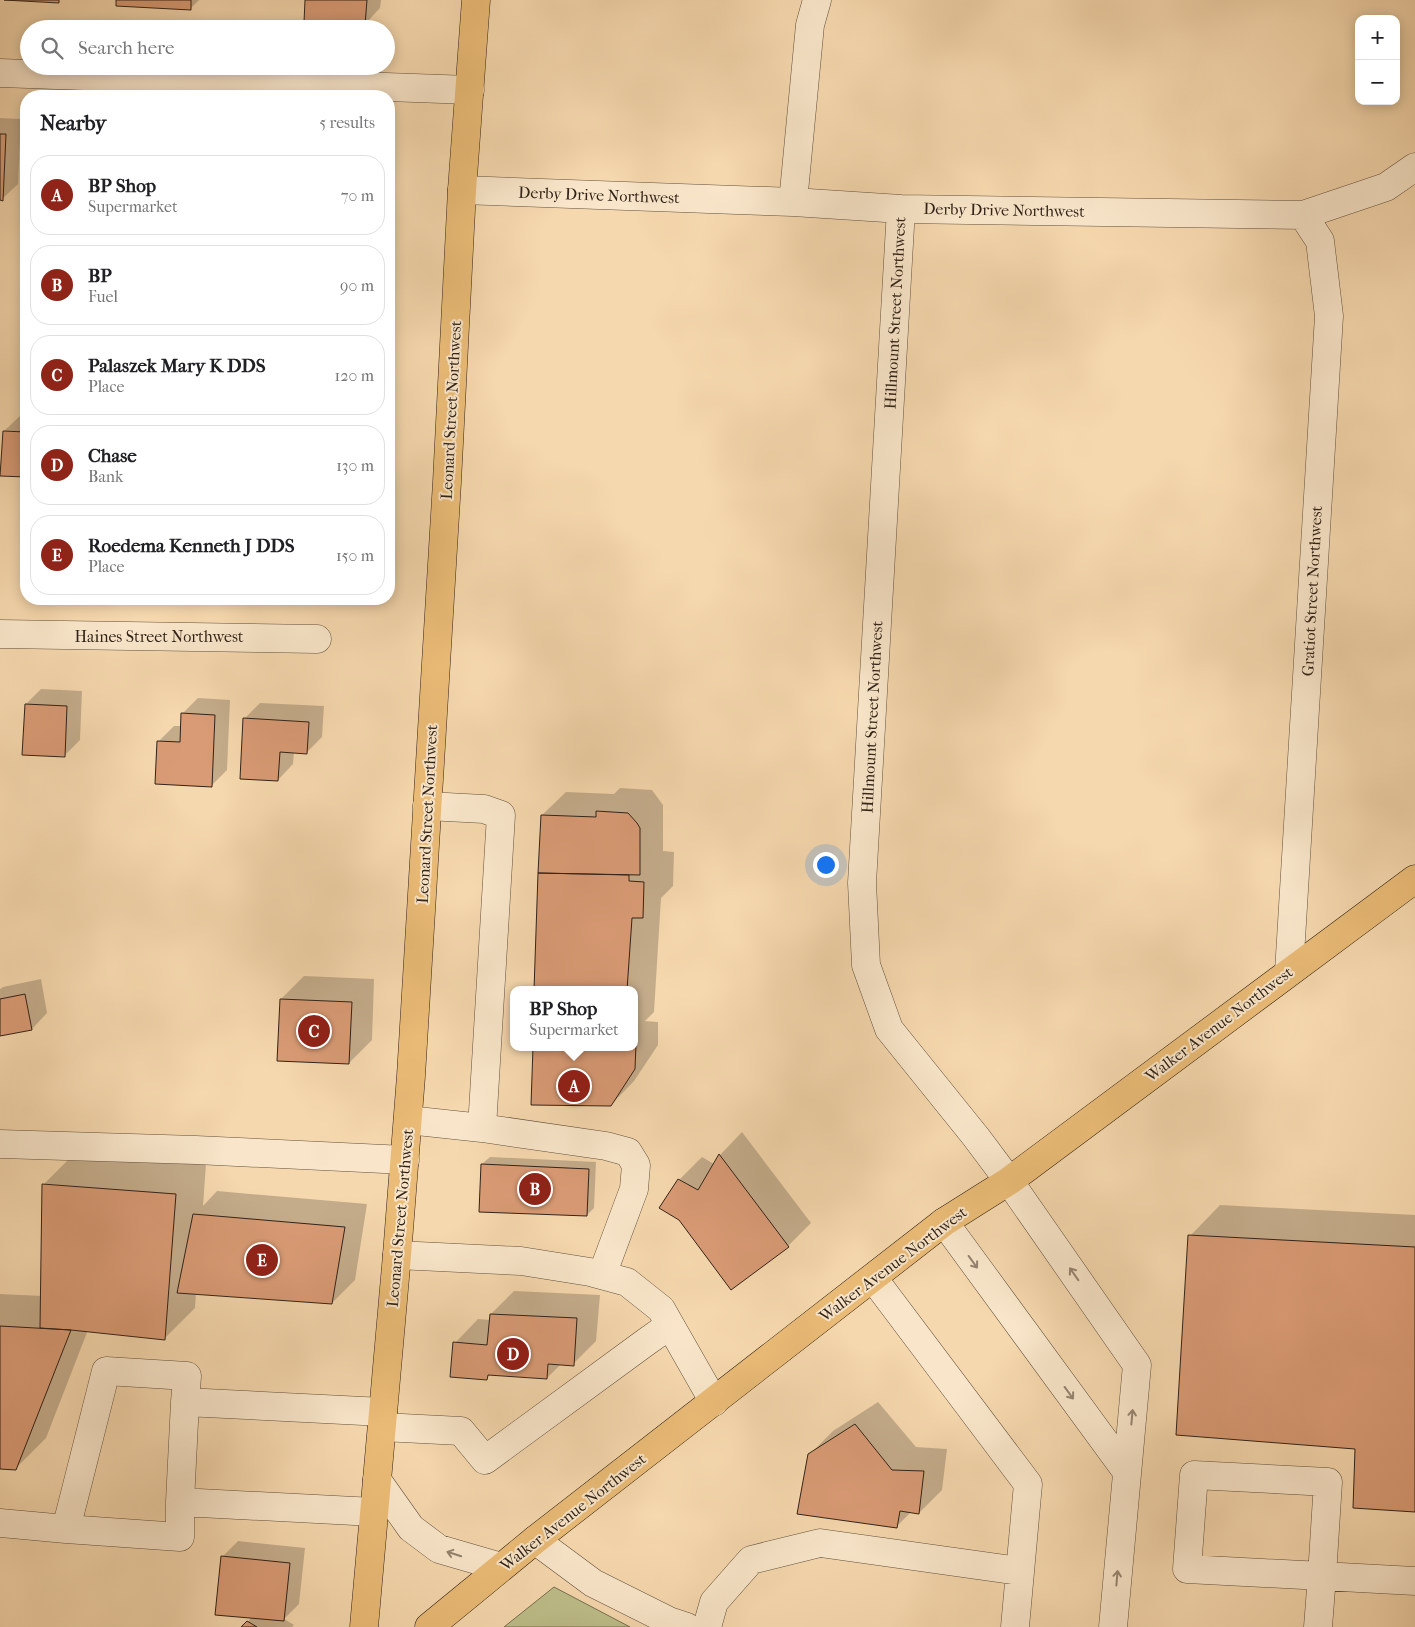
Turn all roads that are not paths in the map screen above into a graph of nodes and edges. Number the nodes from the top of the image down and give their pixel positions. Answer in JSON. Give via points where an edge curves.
{"nodes":[{"id":1,"x":476,"y":0,"type":"edge"},
{"id":2,"x":816,"y":0,"type":"edge"},
{"id":3,"x":0,"y":73,"type":"edge"},
{"id":4,"x":20,"y":74,"type":"edge"},
{"id":5,"x":55,"y":75,"type":"edge"},
{"id":6,"x":470,"y":90,"type":"junction"},
{"id":7,"x":1415,"y":167,"type":"edge"},
{"id":8,"x":462,"y":190,"type":"junction"},
{"id":9,"x":793,"y":202,"type":"junction"},
{"id":10,"x":901,"y":209,"type":"junction"},
{"id":11,"x":1303,"y":215,"type":"junction"},
{"id":12,"x":0,"y":634,"type":"edge"},
{"id":13,"x":317,"y":639,"type":"dead end"},
{"id":14,"x":427,"y":806,"type":"junction"},
{"id":15,"x":1415,"y":879,"type":"edge"},
{"id":16,"x":1289,"y":972,"type":"junction"},
{"id":17,"x":408,"y":1120,"type":"junction"},
{"id":18,"x":482,"y":1128,"type":"junction"},
{"id":19,"x":0,"y":1144,"type":"edge"},
{"id":20,"x":405,"y":1160,"type":"junction"},
{"id":21,"x":1009,"y":1181,"type":"junction"},
{"id":22,"x":944,"y":1222,"type":"junction"},
{"id":23,"x":397,"y":1255,"type":"junction"},
{"id":24,"x":602,"y":1275,"type":"junction"},
{"id":25,"x":873,"y":1278,"type":"junction"},
{"id":26,"x":670,"y":1326,"type":"junction"},
{"id":27,"x":185,"y":1402,"type":"junction"},
{"id":28,"x":714,"y":1402,"type":"junction"},
{"id":29,"x":383,"y":1420,"type":"junction"},
{"id":30,"x":1127,"y":1472,"type":"junction"},
{"id":31,"x":377,"y":1480,"type":"junction"},
{"id":32,"x":180,"y":1502,"type":"junction"},
{"id":33,"x":374,"y":1512,"type":"junction"},
{"id":34,"x":0,"y":1523,"type":"edge"},
{"id":35,"x":66,"y":1529,"type":"junction"},
{"id":36,"x":535,"y":1540,"type":"junction"},
{"id":37,"x":501,"y":1567,"type":"junction"},
{"id":38,"x":1020,"y":1571,"type":"junction"},
{"id":39,"x":1322,"y":1576,"type":"junction"},
{"id":40,"x":1415,"y":1581,"type":"edge"},
{"id":41,"x":364,"y":1627,"type":"edge"},
{"id":42,"x":429,"y":1627,"type":"edge"},
{"id":43,"x":687,"y":1627,"type":"edge"},
{"id":44,"x":707,"y":1627,"type":"edge"},
{"id":45,"x":1015,"y":1627,"type":"edge"},
{"id":46,"x":1113,"y":1627,"type":"edge"},
{"id":47,"x":1318,"y":1627,"type":"edge"}],
"edges":[{"from":1,"to":6,"type":"main road","name":"Leonard Street Northwest"},
{"from":2,"to":9,"type":"street","via":[[810,25]]},
{"from":3,"to":4,"type":"street"},
{"from":5,"to":6,"type":"street"},
{"from":6,"to":8,"type":"main road","name":"Leonard Street Northwest"},
{"from":7,"to":11,"type":"street","name":"Derby Drive Northwest","via":[[1386,186]]},
{"from":8,"to":9,"type":"street","name":"Derby Drive Northwest"},
{"from":8,"to":14,"type":"main road","name":"Leonard Street Northwest"},
{"from":9,"to":10,"type":"street","name":"Derby Drive Northwest"},
{"from":10,"to":11,"type":"street","name":"Derby Drive Northwest"},
{"from":10,"to":21,"type":"street","name":"Hillmount Street Northwest","via":[[862,883],[866,965],[889,1029]]},
{"from":11,"to":16,"type":"street","name":"Gratiot Street Northwest","via":[[1320,241],[1329,316]]},
{"from":12,"to":13,"type":"street","name":"Haines Street Northwest"},
{"from":14,"to":17,"type":"main road","name":"Leonard Street Northwest"},
{"from":14,"to":18,"type":"street","via":[[484,808],[501,815]]},
{"from":15,"to":16,"type":"main road","name":"Walker Avenue Northwest"},
{"from":16,"to":21,"type":"main road","name":"Walker Avenue Northwest"},
{"from":17,"to":18,"type":"street"},
{"from":17,"to":20,"type":"main road","name":"Leonard Street Northwest"},
{"from":18,"to":24,"type":"street","via":[[628,1152],[636,1165],[634,1189]]},
{"from":19,"to":20,"type":"street"},
{"from":20,"to":23,"type":"main road","name":"Leonard Street Northwest"},
{"from":21,"to":22,"type":"main road","name":"Walker Avenue Northwest"},
{"from":30,"to":21,"type":"street","name":"Hillmount Street Northwest","one_way":true,"via":[[1137,1365]]},
{"from":22,"to":25,"type":"main road","name":"Walker Avenue Northwest"},
{"from":22,"to":30,"type":"street","one_way":true},
{"from":23,"to":24,"type":"street","via":[[522,1261]]},
{"from":23,"to":29,"type":"main road","name":"Leonard Street Northwest"},
{"from":24,"to":26,"type":"street","via":[[628,1282],[661,1309]]},
{"from":25,"to":28,"type":"main road","name":"Walker Avenue Northwest"},
{"from":25,"to":38,"type":"street","via":[[1028,1484]]},
{"from":26,"to":28,"type":"street"},
{"from":26,"to":29,"type":"street","via":[[485,1460],[461,1430]]},
{"from":27,"to":29,"type":"street"},
{"from":27,"to":32,"type":"street"},
{"from":27,"to":35,"type":"street","via":[[186,1376],[106,1372]]},
{"from":28,"to":36,"type":"main road","name":"Walker Avenue Northwest"},
{"from":29,"to":31,"type":"main road","name":"Leonard Street Northwest"},
{"from":46,"to":30,"type":"street","name":"Hillmount Street Northwest","one_way":true},
{"from":31,"to":33,"type":"main road","name":"Leonard Street Northwest"},
{"from":37,"to":31,"type":"street","one_way":true,"via":[[440,1549],[411,1528]]},
{"from":32,"to":33,"type":"street"},
{"from":32,"to":35,"type":"street","via":[[180,1537]]},
{"from":33,"to":41,"type":"main road","name":"Leonard Street Northwest"},
{"from":34,"to":35,"type":"street"},
{"from":36,"to":37,"type":"main road","name":"Walker Avenue Northwest"},
{"from":36,"to":43,"type":"street","via":[[593,1583]]},
{"from":37,"to":42,"type":"main road","name":"Walker Avenue Northwest"},
{"from":38,"to":44,"type":"street","via":[[820,1543],[751,1560],[714,1602]]},
{"from":38,"to":45,"type":"street"},
{"from":39,"to":39,"type":"street","via":[[1187,1569],[1194,1475],[1328,1482]]},
{"from":39,"to":40,"type":"street"},
{"from":39,"to":47,"type":"street"}]}
